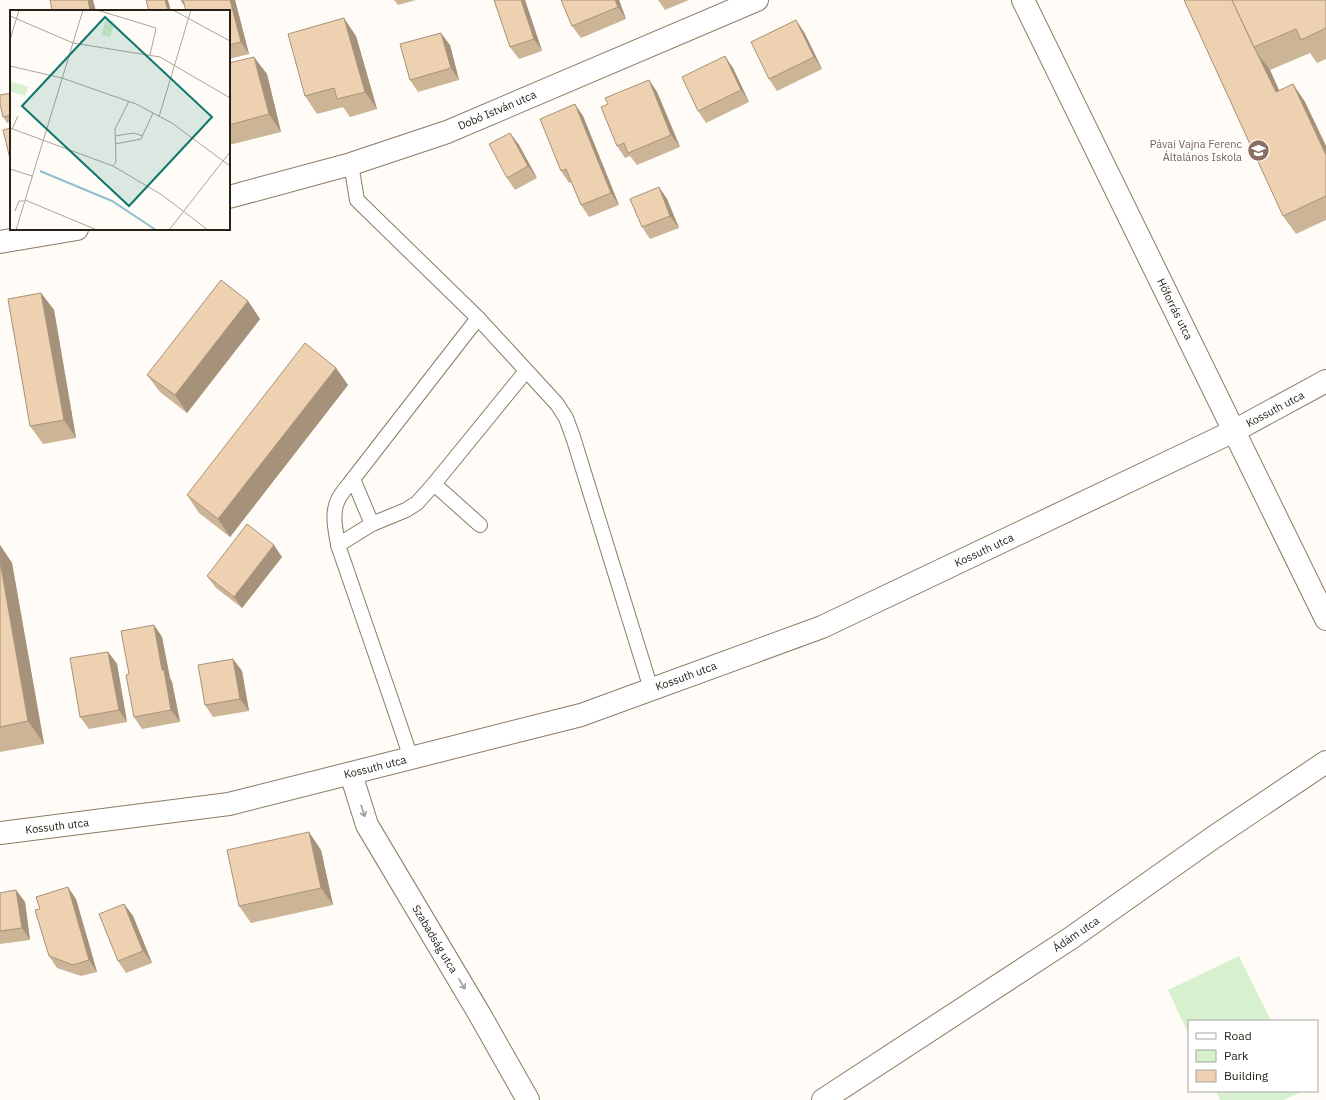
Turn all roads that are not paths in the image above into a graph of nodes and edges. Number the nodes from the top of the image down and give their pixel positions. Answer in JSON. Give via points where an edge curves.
{"nodes":[{"id":1,"x":757,"y":0,"type":"edge"},
{"id":2,"x":1023,"y":0,"type":"edge"},
{"id":3,"x":351,"y":164,"type":"junction"},
{"id":4,"x":230,"y":197,"type":"edge"},
{"id":5,"x":71,"y":230,"type":"edge"},
{"id":6,"x":0,"y":242,"type":"edge"},
{"id":7,"x":478,"y":318,"type":"junction"},
{"id":8,"x":526,"y":371,"type":"junction"},
{"id":9,"x":1326,"y":381,"type":"edge"},
{"id":10,"x":1234,"y":431,"type":"junction"},
{"id":11,"x":353,"y":479,"type":"junction"},
{"id":12,"x":434,"y":484,"type":"junction"},
{"id":13,"x":372,"y":524,"type":"junction"},
{"id":14,"x":480,"y":525,"type":"dead end"},
{"id":15,"x":338,"y":545,"type":"junction"},
{"id":16,"x":1326,"y":619,"type":"edge"},
{"id":17,"x":650,"y":689,"type":"junction"},
{"id":18,"x":410,"y":758,"type":"junction"},
{"id":19,"x":1326,"y":762,"type":"edge"},
{"id":20,"x":351,"y":774,"type":"junction"},
{"id":21,"x":0,"y":833,"type":"edge"},
{"id":22,"x":528,"y":1100,"type":"edge"},
{"id":23,"x":823,"y":1100,"type":"edge"}],
"edges":[{"from":1,"to":3,"type":"street","name":"Dobó István utca","via":[[447,132]]},
{"from":2,"to":10,"type":"street","name":"Hőforrás utca"},
{"from":3,"to":4,"type":"street","name":"Dobó István utca"},
{"from":3,"to":7,"type":"lane","via":[[357,200]]},
{"from":5,"to":6,"type":"street"},
{"from":7,"to":8,"type":"lane"},
{"from":7,"to":11,"type":"lane"},
{"from":8,"to":12,"type":"lane"},
{"from":8,"to":17,"type":"lane","via":[[558,404],[566,418]]},
{"from":9,"to":10,"type":"street","name":"Kossuth utca"},
{"from":10,"to":16,"type":"street","name":"Hőforrás utca"},
{"from":10,"to":17,"type":"street","name":"Kossuth utca","via":[[822,627]]},
{"from":11,"to":13,"type":"lane"},
{"from":11,"to":15,"type":"lane","via":[[338,500],[335,509]]},
{"from":12,"to":13,"type":"lane","via":[[412,506]]},
{"from":12,"to":14,"type":"lane"},
{"from":13,"to":15,"type":"lane"},
{"from":15,"to":18,"type":"lane"},
{"from":17,"to":18,"type":"street","name":"Kossuth utca","via":[[581,715]]},
{"from":18,"to":20,"type":"street","name":"Kossuth utca"},
{"from":19,"to":23,"type":"street","name":"Ádám utca","via":[[1071,938]]},
{"from":20,"to":21,"type":"street","name":"Kossuth utca","via":[[229,804]]},
{"from":20,"to":22,"type":"street","name":"Szabadság utca","one_way":true,"via":[[367,825]]}]}
